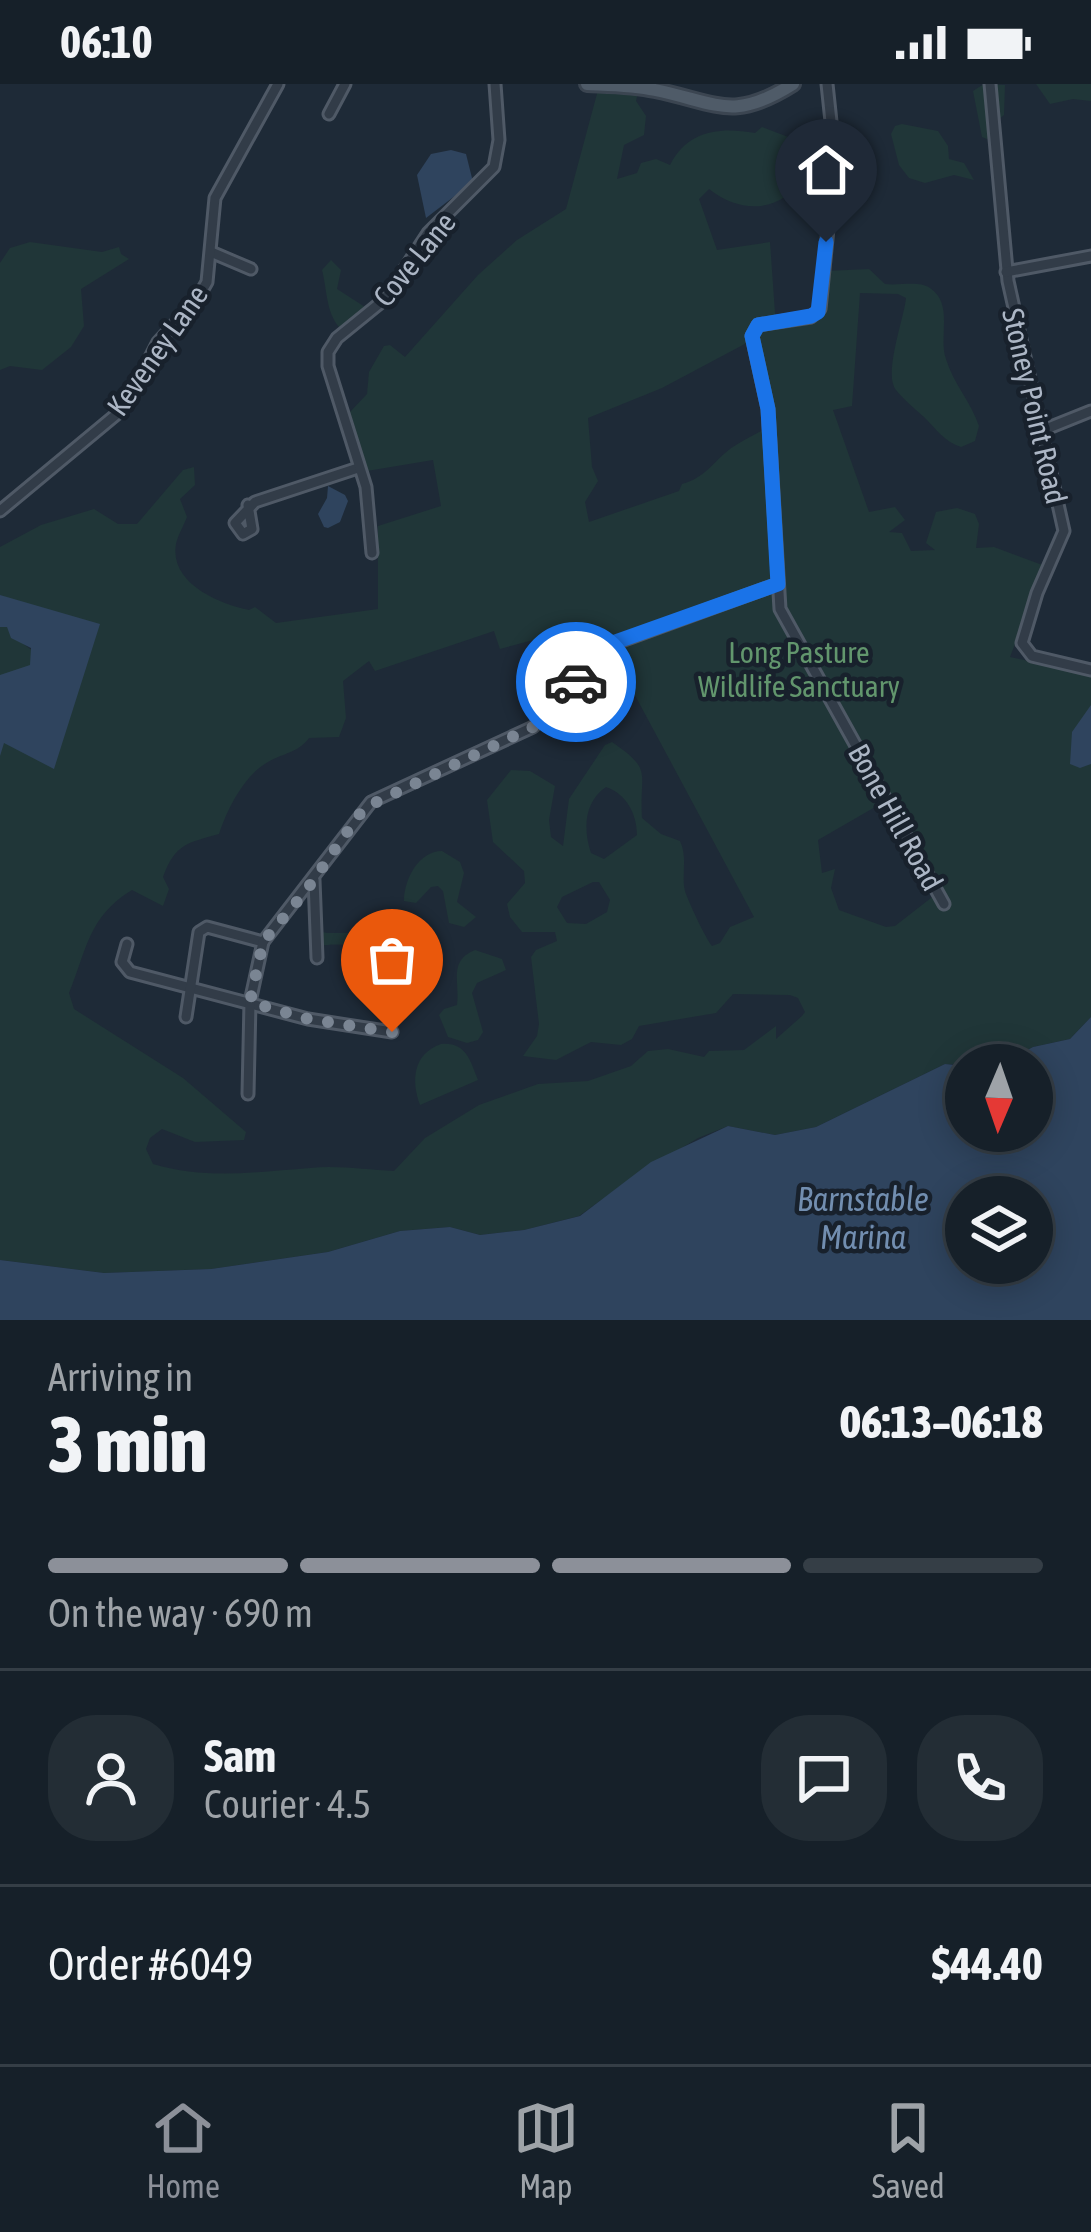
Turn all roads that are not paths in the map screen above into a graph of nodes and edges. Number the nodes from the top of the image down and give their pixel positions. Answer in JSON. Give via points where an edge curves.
{"nodes":[{"id":1,"x":278,"y":84,"type":"edge"},
{"id":2,"x":345,"y":84,"type":"edge"},
{"id":3,"x":495,"y":84,"type":"edge"},
{"id":4,"x":587,"y":84,"type":"edge"},
{"id":5,"x":793,"y":84,"type":"edge"},
{"id":6,"x":827,"y":84,"type":"edge"},
{"id":7,"x":990,"y":84,"type":"edge"},
{"id":8,"x":329,"y":114,"type":"dead end"},
{"id":9,"x":211,"y":252,"type":"junction"},
{"id":10,"x":1091,"y":256,"type":"edge"},
{"id":11,"x":251,"y":269,"type":"dead end"},
{"id":12,"x":1006,"y":272,"type":"junction"},
{"id":13,"x":1091,"y":411,"type":"edge"},
{"id":14,"x":1041,"y":431,"type":"junction"},
{"id":15,"x":358,"y":468,"type":"junction"},
{"id":16,"x":248,"y":505,"type":"dead end"},
{"id":17,"x":0,"y":511,"type":"edge"},
{"id":18,"x":373,"y":553,"type":"dead end"},
{"id":19,"x":778,"y":584,"type":"junction"},
{"id":20,"x":1091,"y":670,"type":"edge"},
{"id":21,"x":314,"y":880,"type":"junction"},
{"id":22,"x":944,"y":904,"type":"dead end"},
{"id":23,"x":263,"y":942,"type":"junction"},
{"id":24,"x":127,"y":944,"type":"dead end"},
{"id":25,"x":317,"y":958,"type":"dead end"},
{"id":26,"x":189,"y":988,"type":"junction"},
{"id":27,"x":250,"y":1002,"type":"junction"},
{"id":28,"x":186,"y":1017,"type":"dead end"},
{"id":29,"x":392,"y":1032,"type":"dead end"},
{"id":30,"x":248,"y":1094,"type":"dead end"}],
"edges":[{"from":1,"to":9,"type":"street","name":"Keveney Lane","via":[[215,198]]},
{"from":2,"to":8,"type":"street"},
{"from":3,"to":15,"type":"street","name":"Cove Lane","via":[[494,167],[428,233],[391,292],[337,338],[327,359]]},
{"from":4,"to":5,"type":"main road","via":[[649,88],[734,108]]},
{"from":6,"to":19,"type":"street","name":"Bone Hill Road","via":[[835,159],[820,309],[758,325],[752,336],[768,409]]},
{"from":7,"to":12,"type":"street","name":"Stoney Point Road"},
{"from":9,"to":11,"type":"street"},
{"from":9,"to":17,"type":"street","name":"Keveney Lane","via":[[202,293],[158,342],[128,403]]},
{"from":10,"to":12,"type":"street"},
{"from":12,"to":14,"type":"street","name":"Stoney Point Road"},
{"from":13,"to":14,"type":"street"},
{"from":14,"to":20,"type":"street","name":"Stoney Point Road","via":[[1064,531],[1022,644],[1032,656]]},
{"from":15,"to":16,"type":"street"},
{"from":15,"to":18,"type":"street"},
{"from":19,"to":21,"type":"street","via":[[597,650],[533,727],[371,802]]},
{"from":19,"to":22,"type":"street","name":"Bone Hill Road","via":[[780,609]]},
{"from":21,"to":23,"type":"street"},
{"from":21,"to":25,"type":"street"},
{"from":23,"to":26,"type":"street","via":[[203,928]]},
{"from":23,"to":27,"type":"street"},
{"from":24,"to":26,"type":"street","via":[[126,970]]},
{"from":26,"to":27,"type":"street"},
{"from":26,"to":28,"type":"street"},
{"from":27,"to":29,"type":"street"},
{"from":27,"to":30,"type":"street"}]}
